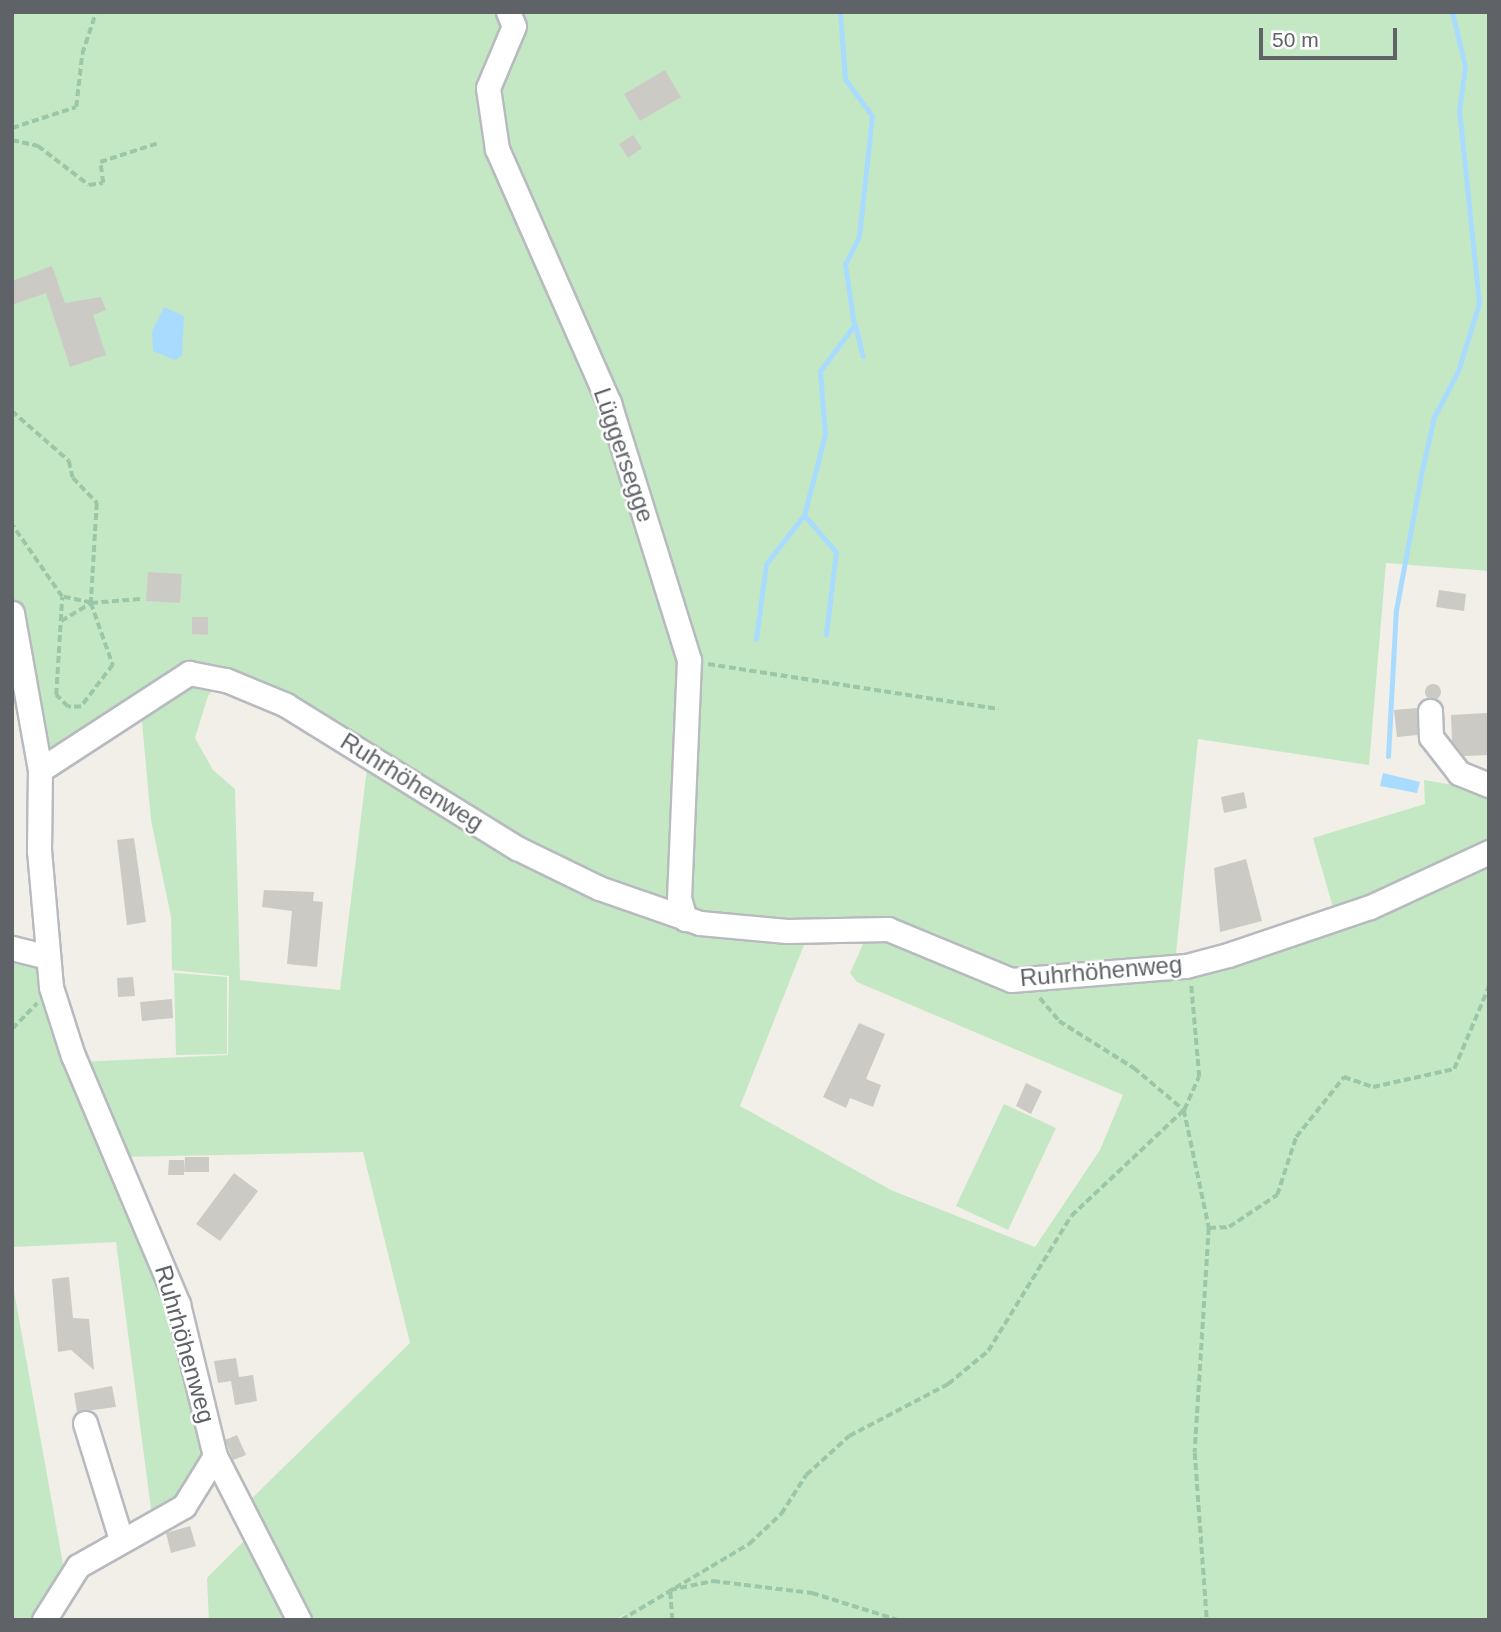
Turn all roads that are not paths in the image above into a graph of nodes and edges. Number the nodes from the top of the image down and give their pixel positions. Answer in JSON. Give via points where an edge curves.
{"nodes":[{"id":1,"x":508,"y":12,"type":"edge"},
{"id":2,"x":12,"y":613,"type":"edge"},
{"id":3,"x":1430,"y":711,"type":"dead end"},
{"id":4,"x":40,"y":770,"type":"junction"},
{"id":5,"x":1489,"y":785,"type":"edge"},
{"id":6,"x":1489,"y":852,"type":"edge"},
{"id":7,"x":685,"y":919,"type":"junction"},
{"id":8,"x":12,"y":948,"type":"edge"},
{"id":9,"x":48,"y":957,"type":"junction"},
{"id":10,"x":85,"y":1423,"type":"dead end"},
{"id":11,"x":215,"y":1456,"type":"junction"},
{"id":12,"x":121,"y":1539,"type":"junction"},
{"id":13,"x":44,"y":1620,"type":"edge"},
{"id":14,"x":299,"y":1620,"type":"edge"}],
"edges":[{"from":1,"to":7,"type":"street","name":"Lüggersegge","via":[[514,26],[488,88],[498,149],[609,403],[689,660],[679,898]]},
{"from":2,"to":4,"type":"street"},
{"from":3,"to":5,"type":"street","via":[[1431,737],[1459,773]]},
{"from":4,"to":7,"type":"street","name":"Ruhrhöhenweg","via":[[189,673],[201,672],[304,715],[517,848]]},
{"from":4,"to":9,"type":"street","name":"Ruhrhöhenweg"},
{"from":6,"to":7,"type":"street","name":"Ruhrhöhenweg","via":[[1370,907],[1186,966],[1035,980],[997,977],[870,925],[787,931]]},
{"from":8,"to":9,"type":"street"},
{"from":9,"to":11,"type":"street","name":"Ruhrhöhenweg","via":[[51,987],[73,1056],[178,1304]]},
{"from":10,"to":12,"type":"street"},
{"from":11,"to":12,"type":"street","name":"Ruhrhöhenweg","via":[[184,1506]]},
{"from":11,"to":14,"type":"street","name":"Ruhrhöhenweg"},
{"from":12,"to":13,"type":"street","name":"Ruhrhöhenweg","via":[[65,1579]]}]}
